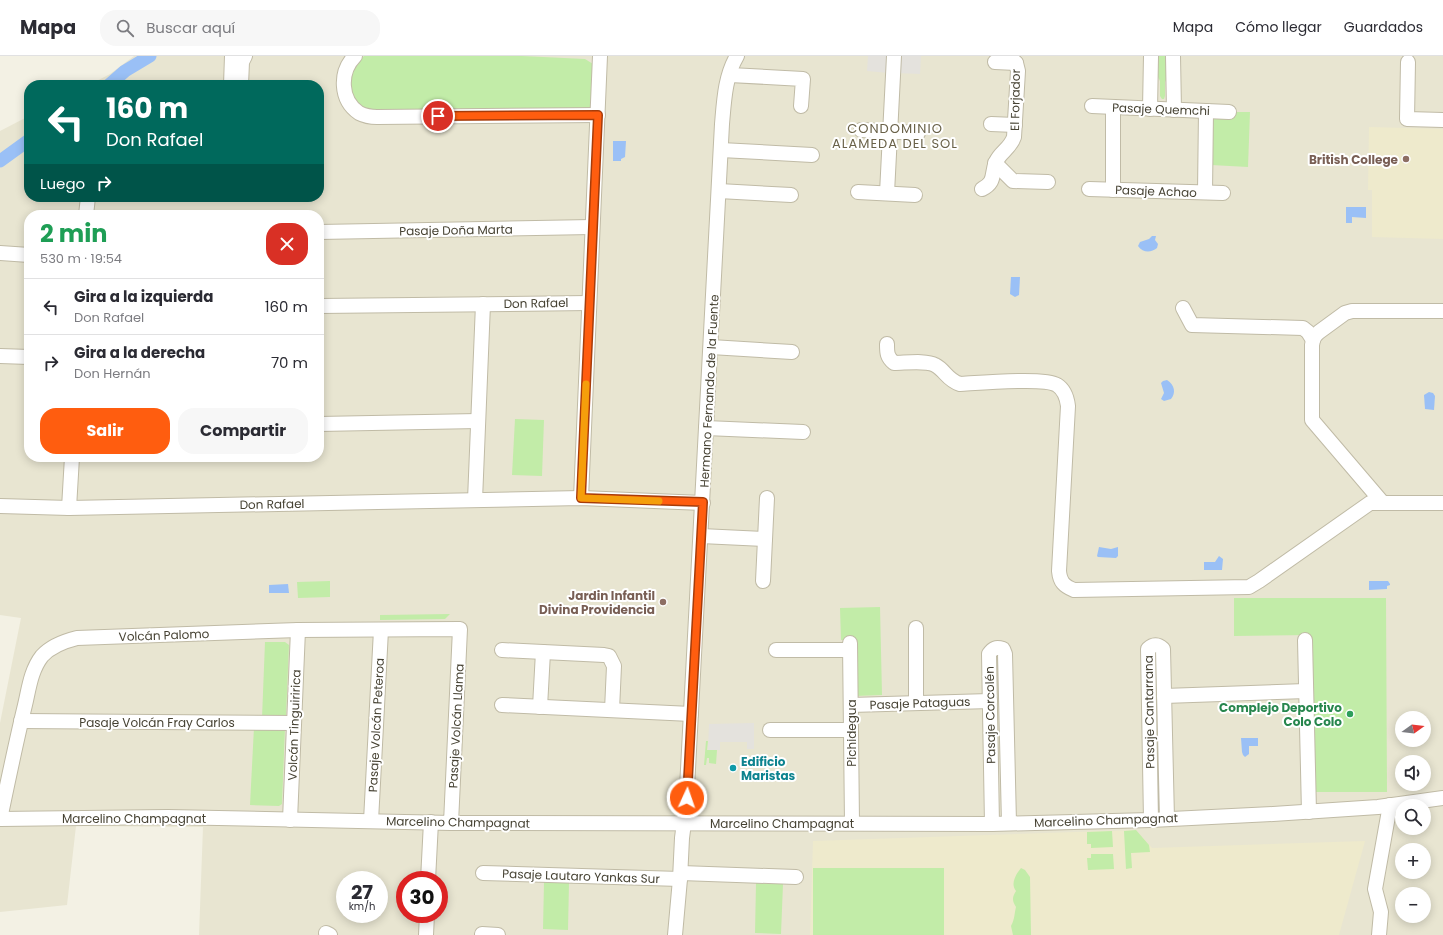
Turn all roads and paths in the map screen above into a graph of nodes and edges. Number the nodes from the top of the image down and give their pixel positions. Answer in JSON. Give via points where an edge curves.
{"nodes":[{"id":1,"x":232,"y":56,"type":"edge"},
{"id":2,"x":245,"y":56,"type":"edge"},
{"id":3,"x":593,"y":56,"type":"edge"},
{"id":4,"x":600,"y":56,"type":"edge"},
{"id":5,"x":737,"y":56,"type":"edge"},
{"id":6,"x":894,"y":56,"type":"edge"},
{"id":7,"x":1151,"y":56,"type":"edge"},
{"id":8,"x":1173,"y":56,"type":"edge"},
{"id":9,"x":348,"y":58,"type":"edge"},
{"id":10,"x":1013,"y":60,"type":"edge"},
{"id":11,"x":994,"y":62,"type":"dead end"},
{"id":12,"x":1408,"y":62,"type":"dead end"},
{"id":13,"x":730,"y":75,"type":"junction"},
{"id":14,"x":230,"y":80,"type":"edge"},
{"id":15,"x":241,"y":80,"type":"edge"},
{"id":16,"x":801,"y":106,"type":"dead end"},
{"id":17,"x":1092,"y":106,"type":"dead end"},
{"id":18,"x":1114,"y":107,"type":"junction"},
{"id":19,"x":1150,"y":109,"type":"junction"},
{"id":20,"x":1174,"y":110,"type":"junction"},
{"id":21,"x":1206,"y":111,"type":"junction"},
{"id":22,"x":1229,"y":112,"type":"dead end"},
{"id":23,"x":598,"y":115,"type":"junction"},
{"id":24,"x":1443,"y":120,"type":"edge"},
{"id":25,"x":991,"y":124,"type":"dead end"},
{"id":26,"x":1015,"y":125,"type":"junction"},
{"id":27,"x":861,"y":130,"type":"dead end"},
{"id":28,"x":890,"y":132,"type":"junction"},
{"id":29,"x":918,"y":133,"type":"dead end"},
{"id":30,"x":721,"y":150,"type":"junction"},
{"id":31,"x":812,"y":155,"type":"dead end"},
{"id":32,"x":995,"y":163,"type":"junction"},
{"id":33,"x":1048,"y":182,"type":"dead end"},
{"id":34,"x":982,"y":189,"type":"dead end"},
{"id":35,"x":1089,"y":189,"type":"dead end"},
{"id":36,"x":1113,"y":190,"type":"junction"},
{"id":37,"x":719,"y":191,"type":"junction"},
{"id":38,"x":858,"y":192,"type":"dead end"},
{"id":39,"x":1204,"y":192,"type":"junction"},
{"id":40,"x":887,"y":193,"type":"junction"},
{"id":41,"x":1222,"y":193,"type":"dead end"},
{"id":42,"x":791,"y":195,"type":"dead end"},
{"id":43,"x":914,"y":195,"type":"dead end"},
{"id":44,"x":592,"y":227,"type":"junction"},
{"id":45,"x":324,"y":232,"type":"edge"},
{"id":46,"x":0,"y":253,"type":"edge"},
{"id":47,"x":24,"y":254,"type":"edge"},
{"id":48,"x":589,"y":303,"type":"junction"},
{"id":49,"x":483,"y":304,"type":"junction"},
{"id":50,"x":324,"y":306,"type":"edge"},
{"id":51,"x":1183,"y":308,"type":"dead end"},
{"id":52,"x":1443,"y":311,"type":"edge"},
{"id":53,"x":1313,"y":340,"type":"junction"},
{"id":54,"x":887,"y":344,"type":"dead end"},
{"id":55,"x":711,"y":347,"type":"junction"},
{"id":56,"x":792,"y":352,"type":"dead end"},
{"id":57,"x":0,"y":356,"type":"edge"},
{"id":58,"x":24,"y":358,"type":"edge"},
{"id":59,"x":478,"y":421,"type":"junction"},
{"id":60,"x":324,"y":424,"type":"edge"},
{"id":61,"x":706,"y":428,"type":"junction"},
{"id":62,"x":803,"y":432,"type":"dead end"},
{"id":63,"x":72,"y":462,"type":"edge"},
{"id":64,"x":581,"y":498,"type":"junction"},
{"id":65,"x":767,"y":498,"type":"dead end"},
{"id":66,"x":475,"y":500,"type":"junction"},
{"id":67,"x":703,"y":502,"type":"junction"},
{"id":68,"x":1382,"y":502,"type":"junction"},
{"id":69,"x":1443,"y":503,"type":"edge"},
{"id":70,"x":0,"y":506,"type":"edge"},
{"id":71,"x":69,"y":508,"type":"junction"},
{"id":72,"x":701,"y":536,"type":"junction"},
{"id":73,"x":765,"y":539,"type":"junction"},
{"id":74,"x":763,"y":581,"type":"dead end"},
{"id":75,"x":916,"y":628,"type":"dead end"},
{"id":76,"x":460,"y":629,"type":"joint"},
{"id":77,"x":298,"y":630,"type":"junction"},
{"id":78,"x":381,"y":630,"type":"junction"},
{"id":79,"x":1306,"y":640,"type":"dead end"},
{"id":80,"x":502,"y":650,"type":"dead end"},
{"id":81,"x":776,"y":650,"type":"dead end"},
{"id":82,"x":542,"y":652,"type":"junction"},
{"id":83,"x":1306,"y":690,"type":"junction"},
{"id":84,"x":1164,"y":696,"type":"junction"},
{"id":85,"x":990,"y":701,"type":"junction"},
{"id":86,"x":916,"y":703,"type":"junction"},
{"id":87,"x":502,"y":705,"type":"dead end"},
{"id":88,"x":851,"y":705,"type":"junction"},
{"id":89,"x":540,"y":707,"type":"junction"},
{"id":90,"x":612,"y":710,"type":"junction"},
{"id":91,"x":691,"y":714,"type":"junction"},
{"id":92,"x":21,"y":720,"type":"junction"},
{"id":93,"x":294,"y":723,"type":"junction"},
{"id":94,"x":770,"y":730,"type":"dead end"},
{"id":95,"x":851,"y":730,"type":"junction"},
{"id":96,"x":1443,"y":798,"type":"edge"},
{"id":97,"x":1390,"y":805,"type":"junction"},
{"id":98,"x":1309,"y":812,"type":"junction"},
{"id":99,"x":0,"y":819,"type":"edge"},
{"id":100,"x":1167,"y":819,"type":"junction"},
{"id":101,"x":290,"y":820,"type":"junction"},
{"id":102,"x":1151,"y":820,"type":"junction"},
{"id":103,"x":371,"y":821,"type":"junction"},
{"id":104,"x":431,"y":822,"type":"junction"},
{"id":105,"x":852,"y":822,"type":"junction"},
{"id":106,"x":451,"y":823,"type":"junction"},
{"id":107,"x":684,"y":823,"type":"junction"},
{"id":108,"x":1008,"y":823,"type":"junction"},
{"id":109,"x":992,"y":824,"type":"junction"},
{"id":110,"x":428,"y":871,"type":"edge"},
{"id":111,"x":483,"y":873,"type":"dead end"},
{"id":112,"x":680,"y":876,"type":"junction"},
{"id":113,"x":796,"y":877,"type":"dead end"},
{"id":114,"x":427,"y":923,"type":"edge"},
{"id":115,"x":482,"y":934,"type":"edge"},
{"id":116,"x":426,"y":935,"type":"edge"},
{"id":117,"x":498,"y":935,"type":"edge"},
{"id":118,"x":675,"y":935,"type":"edge"},
{"id":119,"x":1379,"y":935,"type":"edge"}],
"edges":[{"from":1,"to":14,"type":"street"},
{"from":2,"to":15,"type":"street","via":[[242,62]]},
{"from":3,"to":4,"type":"street"},
{"from":4,"to":23,"type":"street"},
{"from":5,"to":13,"type":"street","name":"Hermano Fernando de la Fuente"},
{"from":6,"to":28,"type":"street"},
{"from":7,"to":19,"type":"street"},
{"from":8,"to":20,"type":"street"},
{"from":9,"to":23,"type":"street","via":[[345,71],[346,99],[365,115]]},
{"from":10,"to":11,"type":"street"},
{"from":10,"to":26,"type":"street","name":"El Forjador","via":[[1018,71]]},
{"from":12,"to":24,"type":"street","via":[[1407,119]]},
{"from":13,"to":16,"type":"street","via":[[803,79]]},
{"from":13,"to":30,"type":"street","name":"Hermano Fernando de la Fuente","via":[[724,101]]},
{"from":17,"to":18,"type":"street","name":"Pasaje Quemchi"},
{"from":18,"to":19,"type":"street","name":"Pasaje Quemchi"},
{"from":18,"to":36,"type":"street"},
{"from":19,"to":20,"type":"street","name":"Pasaje Quemchi"},
{"from":20,"to":21,"type":"street","name":"Pasaje Quemchi"},
{"from":21,"to":22,"type":"street","name":"Pasaje Quemchi"},
{"from":21,"to":39,"type":"street"},
{"from":23,"to":44,"type":"street"},
{"from":25,"to":26,"type":"street"},
{"from":26,"to":32,"type":"street","name":"El Forjador","via":[[1012,144]]},
{"from":27,"to":28,"type":"street"},
{"from":28,"to":29,"type":"street"},
{"from":28,"to":40,"type":"street"},
{"from":30,"to":31,"type":"street"},
{"from":30,"to":37,"type":"street","name":"Hermano Fernando de la Fuente"},
{"from":32,"to":33,"type":"street","via":[[1014,181]]},
{"from":32,"to":34,"type":"street","via":[[991,182]]},
{"from":35,"to":36,"type":"street","name":"Pasaje Achao"},
{"from":36,"to":39,"type":"street","name":"Pasaje Achao"},
{"from":37,"to":42,"type":"street"},
{"from":37,"to":55,"type":"street","name":"Hermano Fernando de la Fuente"},
{"from":38,"to":40,"type":"street"},
{"from":39,"to":41,"type":"street","name":"Pasaje Achao"},
{"from":40,"to":43,"type":"street"},
{"from":44,"to":45,"type":"street","name":"Pasaje Doña Marta"},
{"from":44,"to":48,"type":"street"},
{"from":46,"to":47,"type":"street"},
{"from":48,"to":49,"type":"street","name":"Don Rafael"},
{"from":48,"to":64,"type":"street"},
{"from":49,"to":50,"type":"street","name":"Don Rafael"},
{"from":49,"to":59,"type":"street"},
{"from":51,"to":53,"type":"street","via":[[1192,325],[1303,328]]},
{"from":52,"to":53,"type":"street","via":[[1352,311],[1345,313],[1319,332]]},
{"from":53,"to":68,"type":"street","via":[[1312,420]]},
{"from":54,"to":68,"type":"street","via":[[887,353],[894,363],[929,362],[942,370],[951,381],[960,384],[1043,381],[1058,385],[1064,392],[1068,406],[1059,571],[1063,584],[1074,590],[1249,587],[1260,582],[1370,502]]},
{"from":55,"to":56,"type":"street"},
{"from":55,"to":61,"type":"street","name":"Hermano Fernando de la Fuente"},
{"from":57,"to":58,"type":"street"},
{"from":59,"to":60,"type":"street"},
{"from":59,"to":66,"type":"street"},
{"from":61,"to":62,"type":"street"},
{"from":61,"to":67,"type":"street","name":"Hermano Fernando de la Fuente"},
{"from":63,"to":71,"type":"street"},
{"from":64,"to":66,"type":"street","name":"Don Rafael"},
{"from":64,"to":67,"type":"street","name":"Don Rafael"},
{"from":65,"to":73,"type":"street"},
{"from":66,"to":71,"type":"street","name":"Don Rafael"},
{"from":67,"to":72,"type":"street","name":"Hermano Fernando de la Fuente"},
{"from":68,"to":69,"type":"street"},
{"from":70,"to":71,"type":"street","name":"Don Rafael"},
{"from":72,"to":73,"type":"street"},
{"from":72,"to":91,"type":"street","name":"Hermano Fernando de la Fuente"},
{"from":73,"to":74,"type":"street"},
{"from":75,"to":86,"type":"street"},
{"from":76,"to":78,"type":"street","name":"Volcán Palomo"},
{"from":76,"to":106,"type":"street","name":"Pasaje Volcán Llama"},
{"from":77,"to":78,"type":"street","name":"Volcán Palomo"},
{"from":77,"to":92,"type":"street","name":"Volcán Palomo","via":[[77,638],[66,641],[43,655],[36,666]]},
{"from":77,"to":93,"type":"street","name":"Volcán Tinguiririca"},
{"from":78,"to":103,"type":"street","name":"Pasaje Volcán Peteroa"},
{"from":79,"to":83,"type":"street"},
{"from":80,"to":82,"type":"street"},
{"from":81,"to":88,"type":"street","name":"Pichidegua","via":[[850,646]]},
{"from":82,"to":89,"type":"street"},
{"from":82,"to":90,"type":"street","via":[[609,656],[614,666]]},
{"from":83,"to":84,"type":"street"},
{"from":83,"to":98,"type":"street"},
{"from":84,"to":100,"type":"street","name":"Pasaje Cantarrana"},
{"from":84,"to":102,"type":"street","name":"Pasaje Cantarrana","via":[[1163,649],[1159,645],[1152,646],[1148,649]]},
{"from":85,"to":86,"type":"street","name":"Pasaje Pataguas"},
{"from":85,"to":108,"type":"street","name":"Pasaje Corcolén","via":[[989,654],[993,649],[1003,649]]},
{"from":85,"to":109,"type":"street","name":"Pasaje Corcolén"},
{"from":86,"to":88,"type":"street","name":"Pasaje Pataguas"},
{"from":87,"to":89,"type":"street"},
{"from":88,"to":95,"type":"street","name":"Pichidegua"},
{"from":89,"to":90,"type":"street"},
{"from":90,"to":91,"type":"street"},
{"from":91,"to":107,"type":"street","name":"Hermano Fernando de la Fuente"},
{"from":92,"to":93,"type":"street","name":"Pasaje Volcán Fray Carlos"},
{"from":92,"to":99,"type":"street","name":"Volcán Palomo"},
{"from":93,"to":101,"type":"street","name":"Volcán Tinguiririca"},
{"from":94,"to":95,"type":"street"},
{"from":95,"to":105,"type":"street","name":"Pichidegua"},
{"from":96,"to":97,"type":"street","name":"Marcelino Champagnat"},
{"from":97,"to":98,"type":"street","name":"Marcelino Champagnat"},
{"from":97,"to":119,"type":"street","via":[[1375,889],[1381,912]]},
{"from":98,"to":100,"type":"street","name":"Marcelino Champagnat"},
{"from":99,"to":101,"type":"street","name":"Marcelino Champagnat"},
{"from":100,"to":102,"type":"street","name":"Marcelino Champagnat"},
{"from":101,"to":103,"type":"street","name":"Marcelino Champagnat"},
{"from":102,"to":108,"type":"street","name":"Marcelino Champagnat"},
{"from":103,"to":104,"type":"street","name":"Marcelino Champagnat"},
{"from":104,"to":106,"type":"street","name":"Marcelino Champagnat"},
{"from":104,"to":110,"type":"street"},
{"from":105,"to":107,"type":"street","name":"Marcelino Champagnat"},
{"from":105,"to":109,"type":"street","name":"Marcelino Champagnat"},
{"from":106,"to":107,"type":"street","name":"Marcelino Champagnat"},
{"from":107,"to":112,"type":"street","name":"Hermano Fernando de la Fuente"},
{"from":108,"to":109,"type":"street","name":"Marcelino Champagnat"},
{"from":111,"to":112,"type":"street","name":"Pasaje Lautaro Yankas Sur"},
{"from":112,"to":113,"type":"street","name":"Pasaje Lautaro Yankas Sur"},
{"from":112,"to":118,"type":"street","name":"Hermano Fernando de la Fuente"},
{"from":114,"to":116,"type":"street"},
{"from":115,"to":117,"type":"street"}]}
